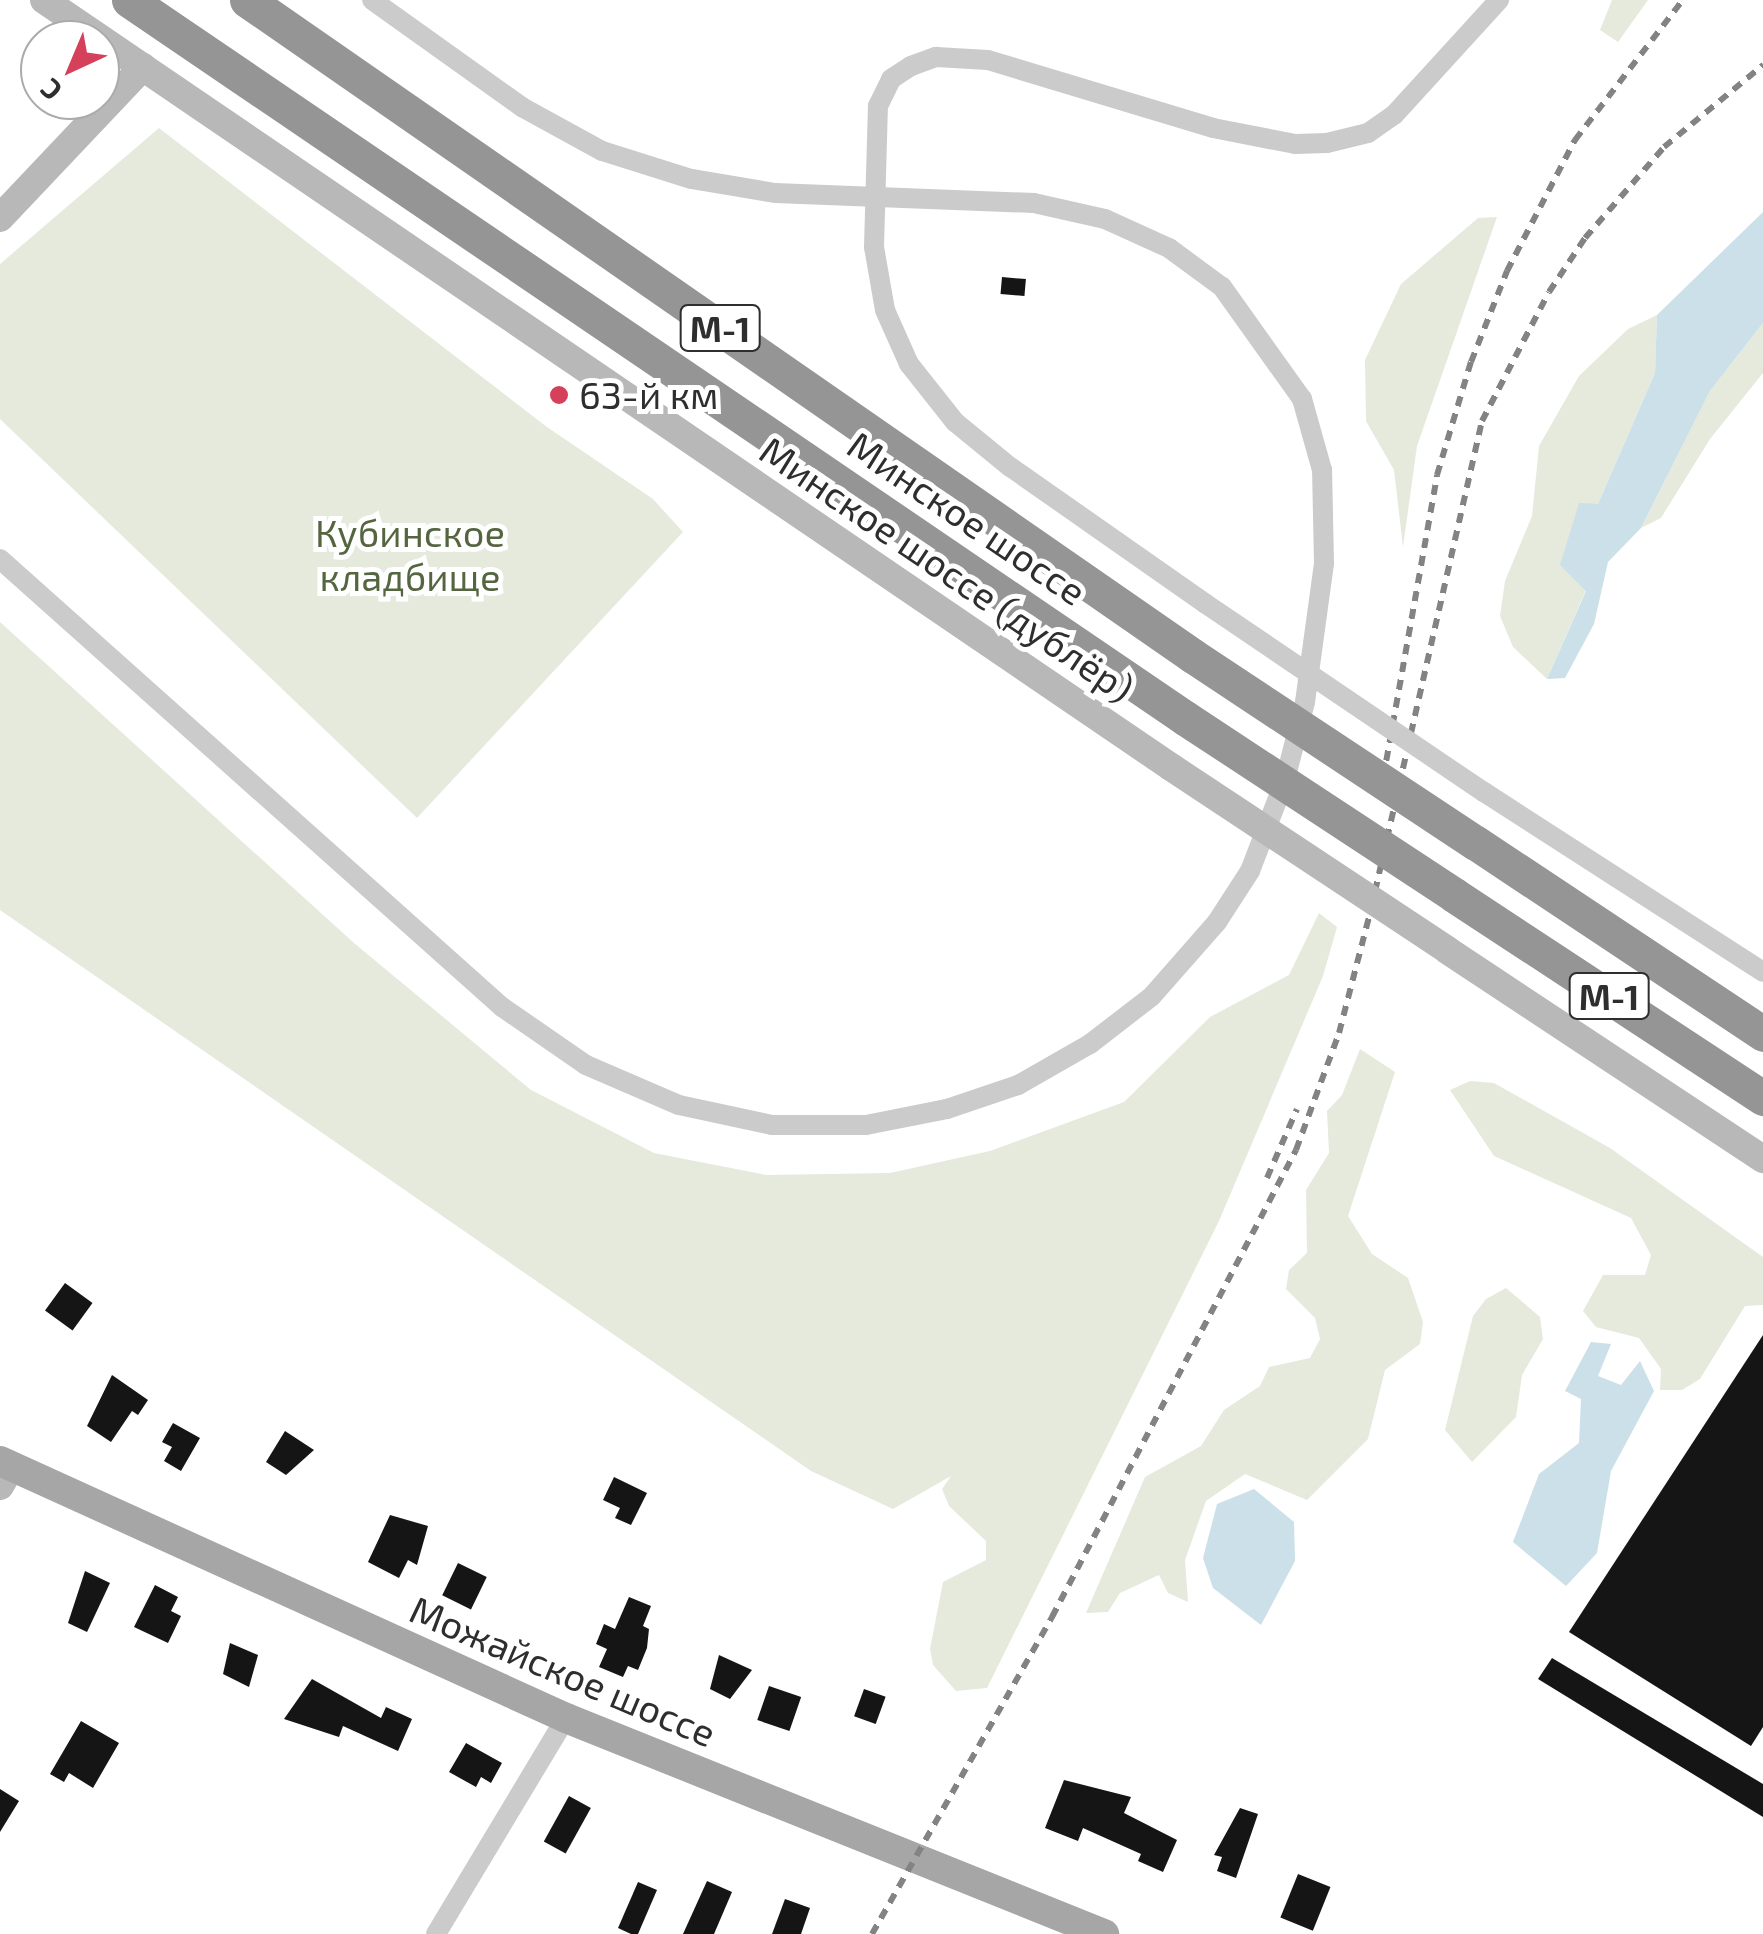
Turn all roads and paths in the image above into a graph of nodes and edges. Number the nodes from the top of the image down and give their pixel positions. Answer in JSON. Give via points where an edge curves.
{"nodes":[{"id":1,"x":44,"y":0,"type":"edge"},
{"id":2,"x":129,"y":0,"type":"edge"},
{"id":3,"x":247,"y":0,"type":"edge"},
{"id":4,"x":372,"y":0,"type":"edge"},
{"id":5,"x":1499,"y":0,"type":"edge"},
{"id":6,"x":143,"y":66,"type":"junction"},
{"id":7,"x":874,"y":192,"type":"junction"},
{"id":8,"x":0,"y":218,"type":"edge"},
{"id":9,"x":0,"y":560,"type":"edge"},
{"id":10,"x":1763,"y":972,"type":"edge"},
{"id":11,"x":1763,"y":1034,"type":"edge"},
{"id":12,"x":1763,"y":1098,"type":"edge"},
{"id":13,"x":1763,"y":1159,"type":"edge"},
{"id":14,"x":4,"y":1472,"type":"edge"},
{"id":15,"x":566,"y":1718,"type":"junction"},
{"id":16,"x":436,"y":1934,"type":"edge"},
{"id":17,"x":1104,"y":1934,"type":"edge"}],
"edges":[{"from":1,"to":6,"type":"main road","name":"Минское шоссе (дублёр)"},
{"from":2,"to":12,"type":"highway","name":"Минское шоссе","number":"М-1","bridge":true,"via":[[1185,718]]},
{"from":3,"to":11,"type":"highway","name":"Минское шоссе","number":"М-1","bridge":true,"via":[[1193,656]]},
{"from":4,"to":7,"type":"street","via":[[522,106],[602,151],[692,178],[775,193]]},
{"from":5,"to":7,"type":"street","via":[[1394,115],[1368,133],[1327,143],[1295,144],[1213,128],[988,60],[936,57],[891,79],[878,106]]},
{"from":6,"to":8,"type":"main road"},
{"from":6,"to":13,"type":"main road","name":"Минское шоссе (дублёр)","bridge":true,"via":[[1171,767]]},
{"from":7,"to":9,"type":"street","via":[[1034,203],[1105,219],[1168,248],[1222,287],[1264,339],[1302,399],[1322,470],[1324,563],[1305,702],[1250,872],[1217,922],[1152,996],[1090,1044],[1018,1085],[948,1109],[866,1125],[772,1125],[678,1105],[586,1065],[502,1007],[406,925]]},
{"from":7,"to":10,"type":"street","bridge":true,"via":[[874,248],[885,310],[909,364],[944,408],[1010,467],[1484,792]]},
{"from":14,"to":15,"type":"main road","name":"Можайское шоссе"},
{"from":15,"to":16,"type":"street"},
{"from":15,"to":17,"type":"main road","name":"Можайское шоссе"}]}
